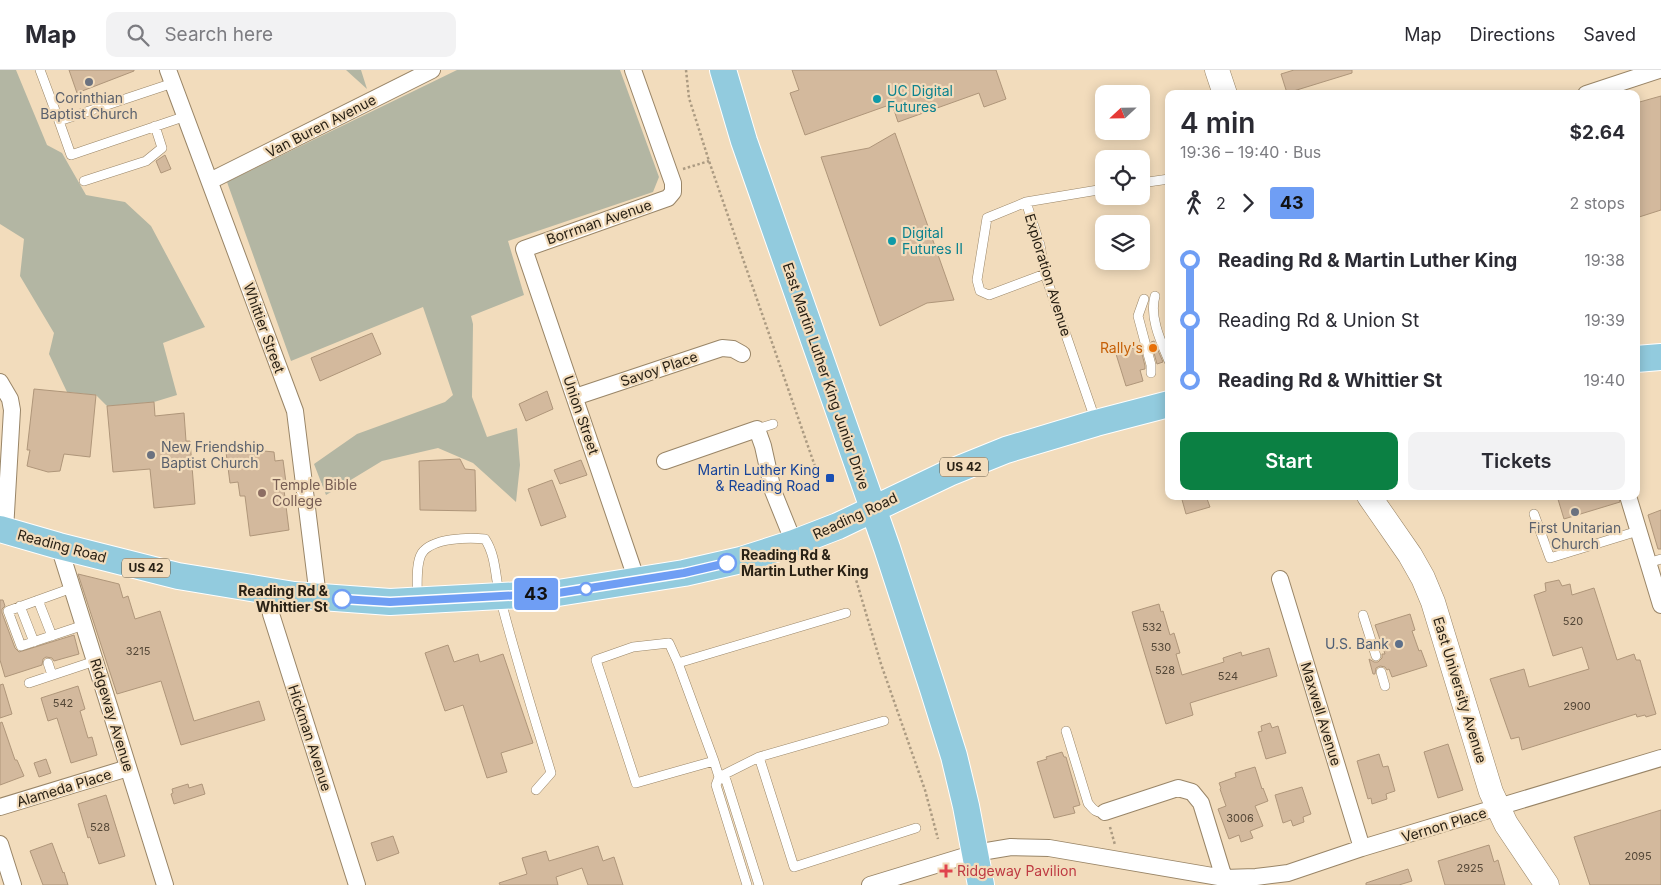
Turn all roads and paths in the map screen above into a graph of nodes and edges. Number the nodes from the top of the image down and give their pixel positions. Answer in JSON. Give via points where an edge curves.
{"nodes":[{"id":1,"x":40,"y":70,"type":"edge"},
{"id":2,"x":432,"y":70,"type":"edge"},
{"id":3,"x":633,"y":70,"type":"edge"},
{"id":4,"x":686,"y":70,"type":"edge"},
{"id":5,"x":723,"y":70,"type":"edge"},
{"id":6,"x":1217,"y":70,"type":"edge"},
{"id":7,"x":1659,"y":70,"type":"edge"},
{"id":8,"x":171,"y":77,"type":"edge"},
{"id":9,"x":1223,"y":90,"type":"edge"},
{"id":10,"x":1598,"y":90,"type":"edge"},
{"id":11,"x":186,"y":116,"type":"junction"},
{"id":12,"x":59,"y":122,"type":"junction"},
{"id":13,"x":155,"y":126,"type":"junction"},
{"id":14,"x":709,"y":161,"type":"junction"},
{"id":15,"x":670,"y":173,"type":"junction"},
{"id":16,"x":1165,"y":180,"type":"edge"},
{"id":17,"x":84,"y":181,"type":"dead end"},
{"id":18,"x":210,"y":182,"type":"junction"},
{"id":19,"x":1150,"y":182,"type":"edge"},
{"id":20,"x":1095,"y":190,"type":"edge"},
{"id":21,"x":1026,"y":202,"type":"junction"},
{"id":22,"x":524,"y":249,"type":"joint"},
{"id":23,"x":1045,"y":274,"type":"junction"},
{"id":24,"x":1155,"y":296,"type":"dead end"},
{"id":25,"x":1144,"y":300,"type":"dead end"},
{"id":26,"x":1165,"y":348,"type":"edge"},
{"id":27,"x":742,"y":354,"type":"dead end"},
{"id":28,"x":1661,"y":357,"type":"edge"},
{"id":29,"x":1640,"y":359,"type":"edge"},
{"id":30,"x":1151,"y":373,"type":"dead end"},
{"id":31,"x":0,"y":382,"type":"edge"},
{"id":32,"x":575,"y":397,"type":"junction"},
{"id":33,"x":1165,"y":405,"type":"edge"},
{"id":34,"x":1096,"y":423,"type":"junction"},
{"id":35,"x":773,"y":424,"type":"dead end"},
{"id":36,"x":757,"y":430,"type":"junction"},
{"id":37,"x":664,"y":462,"type":"dead end"},
{"id":38,"x":818,"y":475,"type":"dead end"},
{"id":39,"x":1373,"y":500,"type":"edge"},
{"id":40,"x":1629,"y":500,"type":"edge"},
{"id":41,"x":872,"y":509,"type":"junction"},
{"id":42,"x":1534,"y":514,"type":"dead end"},
{"id":43,"x":3,"y":530,"type":"edge"},
{"id":44,"x":1638,"y":531,"type":"junction"},
{"id":45,"x":794,"y":543,"type":"junction"},
{"id":46,"x":59,"y":546,"type":"junction"},
{"id":47,"x":1655,"y":561,"type":"edge"},
{"id":48,"x":852,"y":566,"type":"dead end"},
{"id":49,"x":1280,"y":579,"type":"dead end"},
{"id":50,"x":637,"y":581,"type":"junction"},
{"id":51,"x":72,"y":588,"type":"junction"},
{"id":52,"x":267,"y":591,"type":"junction"},
{"id":53,"x":499,"y":596,"type":"junction"},
{"id":54,"x":318,"y":597,"type":"junction"},
{"id":55,"x":38,"y":600,"type":"junction"},
{"id":56,"x":417,"y":600,"type":"junction"},
{"id":57,"x":1661,"y":605,"type":"edge"},
{"id":58,"x":846,"y":613,"type":"dead end"},
{"id":59,"x":1363,"y":615,"type":"dead end"},
{"id":60,"x":84,"y":625,"type":"junction"},
{"id":61,"x":52,"y":636,"type":"junction"},
{"id":62,"x":1376,"y":656,"type":"dead end"},
{"id":63,"x":95,"y":662,"type":"junction"},
{"id":64,"x":48,"y":663,"type":"dead end"},
{"id":65,"x":678,"y":663,"type":"junction"},
{"id":66,"x":1380,"y":672,"type":"dead end"},
{"id":67,"x":52,"y":675,"type":"junction"},
{"id":68,"x":29,"y":683,"type":"dead end"},
{"id":69,"x":1385,"y":686,"type":"dead end"},
{"id":70,"x":884,"y":721,"type":"dead end"},
{"id":71,"x":1066,"y":731,"type":"dead end"},
{"id":72,"x":759,"y":758,"type":"junction"},
{"id":73,"x":1661,"y":758,"type":"edge"},
{"id":74,"x":714,"y":760,"type":"junction"},
{"id":75,"x":128,"y":768,"type":"junction"},
{"id":76,"x":719,"y":777,"type":"junction"},
{"id":77,"x":536,"y":790,"type":"dead end"},
{"id":78,"x":0,"y":807,"type":"edge"},
{"id":79,"x":1498,"y":808,"type":"junction"},
{"id":80,"x":1107,"y":817,"type":"junction"},
{"id":81,"x":916,"y":828,"type":"dead end"},
{"id":82,"x":938,"y":838,"type":"dead end"},
{"id":83,"x":0,"y":844,"type":"edge"},
{"id":84,"x":1116,"y":847,"type":"dead end"},
{"id":85,"x":1362,"y":848,"type":"junction"},
{"id":86,"x":975,"y":853,"type":"junction"},
{"id":87,"x":1224,"y":878,"type":"junction"},
{"id":88,"x":12,"y":885,"type":"edge"},
{"id":89,"x":165,"y":885,"type":"edge"},
{"id":90,"x":357,"y":885,"type":"edge"},
{"id":91,"x":747,"y":885,"type":"edge"},
{"id":92,"x":759,"y":885,"type":"edge"},
{"id":93,"x":870,"y":885,"type":"edge"},
{"id":94,"x":981,"y":885,"type":"edge"},
{"id":95,"x":1547,"y":885,"type":"edge"}],
"edges":[{"from":1,"to":12,"type":"lane"},
{"from":2,"to":18,"type":"street","name":"Van Buren Avenue"},
{"from":3,"to":15,"type":"street"},
{"from":4,"to":14,"type":"path","via":[[689,98]]},
{"from":5,"to":41,"type":"main road","name":"East Martin Luther King Junior Drive","via":[[747,149]]},
{"from":6,"to":9,"type":"street"},
{"from":7,"to":10,"type":"street"},
{"from":8,"to":11,"type":"street","name":"Whittier Street"},
{"from":8,"to":12,"type":"lane"},
{"from":11,"to":13,"type":"lane"},
{"from":11,"to":18,"type":"street","name":"Whittier Street"},
{"from":12,"to":13,"type":"lane","via":[[72,155]]},
{"from":13,"to":17,"type":"lane","via":[[162,148],[146,161]]},
{"from":14,"to":15,"type":"path"},
{"from":14,"to":38,"type":"path"},
{"from":15,"to":22,"type":"street","name":"Borrman Avenue","via":[[673,192],[668,198]]},
{"from":16,"to":19,"type":"lane"},
{"from":18,"to":54,"type":"street","name":"Whittier Street","via":[[295,411]]},
{"from":20,"to":21,"type":"lane","name":"Exploration Avenue"},
{"from":21,"to":23,"type":"lane","name":"Exploration Avenue","via":[[1040,245]]},
{"from":21,"to":23,"type":"lane","via":[[987,218],[977,280],[980,291],[989,295]]},
{"from":22,"to":32,"type":"street","name":"Union Street"},
{"from":23,"to":34,"type":"lane","name":"Exploration Avenue"},
{"from":24,"to":26,"type":"lane","via":[[1154,314]]},
{"from":25,"to":30,"type":"lane","via":[[1138,316]]},
{"from":27,"to":32,"type":"street","name":"Savoy Place","via":[[722,348]]},
{"from":28,"to":29,"type":"main road"},
{"from":31,"to":43,"type":"street","via":[[12,410]]},
{"from":32,"to":50,"type":"street","name":"Union Street"},
{"from":33,"to":34,"type":"main road","name":"Reading Road","number":"US 42"},
{"from":34,"to":41,"type":"main road","name":"Reading Road","number":"US 42","via":[[1006,450]]},
{"from":35,"to":36,"type":"lane"},
{"from":36,"to":37,"type":"street"},
{"from":36,"to":45,"type":"street","via":[[773,491]]},
{"from":39,"to":79,"type":"street","name":"East University Avenue","via":[[1410,555],[1433,602],[1490,792]]},
{"from":40,"to":44,"type":"street"},
{"from":41,"to":45,"type":"main road","name":"Reading Road","number":"US 42"},
{"from":41,"to":86,"type":"main road","name":"East Martin Luther King Junior Drive","via":[[954,756]]},
{"from":42,"to":44,"type":"lane","via":[[1550,558]]},
{"from":43,"to":46,"type":"main road","name":"Reading Road","number":"US 42"},
{"from":44,"to":47,"type":"street"},
{"from":45,"to":50,"type":"main road","name":"Reading Road","number":"US 42","via":[[708,568]]},
{"from":46,"to":51,"type":"street","name":"Ridgeway Avenue"},
{"from":46,"to":52,"type":"main road","name":"Reading Road","number":"US 42","via":[[178,576]]},
{"from":47,"to":57,"type":"street"},
{"from":48,"to":82,"type":"path"},
{"from":49,"to":85,"type":"street","name":"Maxwell Avenue"},
{"from":50,"to":53,"type":"main road","name":"Reading Road","number":"US 42","via":[[558,593]]},
{"from":51,"to":55,"type":"lane"},
{"from":51,"to":60,"type":"street","name":"Ridgeway Avenue"},
{"from":52,"to":54,"type":"main road","name":"Reading Road","number":"US 42"},
{"from":52,"to":90,"type":"street","name":"Hickman Avenue","via":[[271,614]]},
{"from":53,"to":56,"type":"main road","name":"Reading Road","number":"US 42"},
{"from":53,"to":56,"type":"lane","via":[[491,548],[485,539],[476,538],[449,540],[428,547],[421,554]]},
{"from":53,"to":77,"type":"lane","via":[[551,773]]},
{"from":54,"to":56,"type":"main road","name":"Reading Road","number":"US 42","via":[[390,602]]},
{"from":55,"to":61,"type":"lane"},
{"from":55,"to":61,"type":"lane","via":[[8,611],[18,638],[22,646]]},
{"from":58,"to":65,"type":"lane"},
{"from":59,"to":62,"type":"lane"},
{"from":60,"to":61,"type":"lane"},
{"from":60,"to":63,"type":"street","name":"Ridgeway Avenue"},
{"from":63,"to":67,"type":"lane"},
{"from":63,"to":75,"type":"street","name":"Ridgeway Avenue"},
{"from":64,"to":67,"type":"lane"},
{"from":65,"to":74,"type":"lane"},
{"from":65,"to":74,"type":"lane","via":[[669,643],[633,647],[596,660],[636,784]]},
{"from":66,"to":69,"type":"lane"},
{"from":67,"to":68,"type":"lane"},
{"from":70,"to":72,"type":"lane"},
{"from":71,"to":80,"type":"lane","via":[[1088,803],[1094,811]]},
{"from":72,"to":76,"type":"lane"},
{"from":72,"to":81,"type":"lane","via":[[794,867]]},
{"from":73,"to":79,"type":"street","name":"Vernon Place"},
{"from":74,"to":76,"type":"lane"},
{"from":75,"to":78,"type":"street","name":"Alameda Place"},
{"from":75,"to":89,"type":"street","name":"Ridgeway Avenue"},
{"from":76,"to":91,"type":"lane","via":[[716,785]]},
{"from":76,"to":92,"type":"lane","via":[[726,780]]},
{"from":79,"to":85,"type":"street","name":"Vernon Place"},
{"from":79,"to":95,"type":"street","name":"East University Avenue"},
{"from":80,"to":84,"type":"path"},
{"from":80,"to":87,"type":"street","via":[[1178,788],[1192,792],[1201,803]]},
{"from":83,"to":88,"type":"street"},
{"from":85,"to":87,"type":"street","name":"Vernon Place","via":[[1288,873]]},
{"from":86,"to":87,"type":"street","name":"Vernon Place","via":[[1031,846]]},
{"from":86,"to":93,"type":"street","name":"Vernon Place"},
{"from":86,"to":94,"type":"main road","name":"East Martin Luther King Junior Drive"}]}
